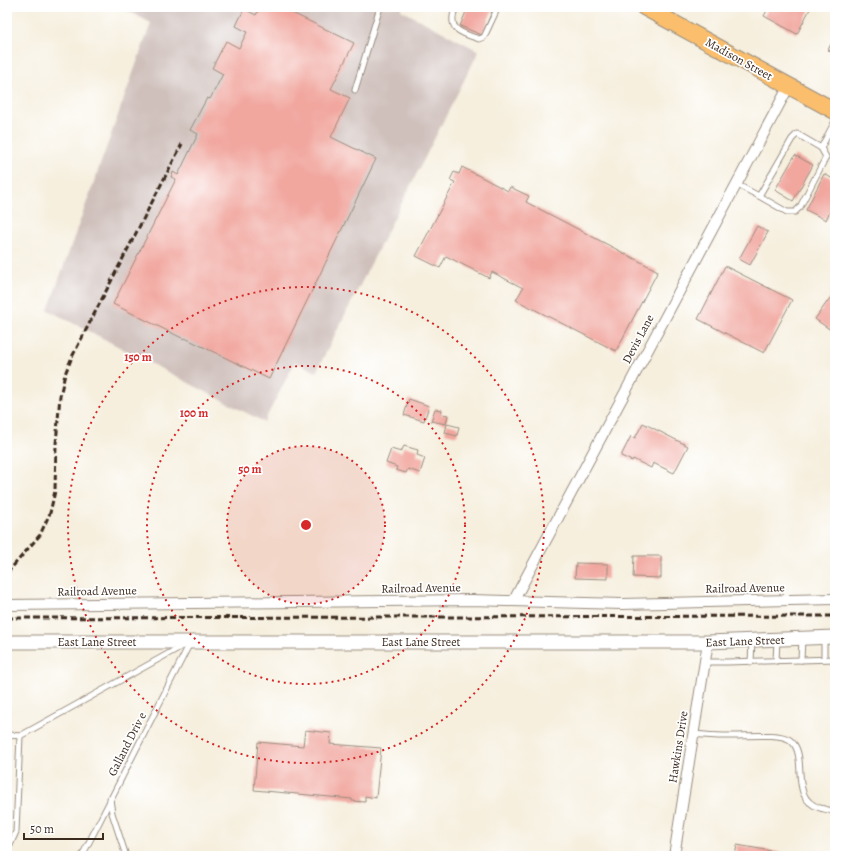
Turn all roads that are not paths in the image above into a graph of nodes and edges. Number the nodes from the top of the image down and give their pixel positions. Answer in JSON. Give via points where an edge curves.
{"nodes":[{"id":1,"x":380,"y":7,"type":"edge"},
{"id":2,"x":456,"y":7,"type":"edge"},
{"id":3,"x":498,"y":7,"type":"edge"},
{"id":4,"x":644,"y":7,"type":"edge"},
{"id":5,"x":789,"y":86,"type":"junction"},
{"id":6,"x":355,"y":90,"type":"dead end"},
{"id":7,"x":835,"y":111,"type":"edge"},
{"id":8,"x":835,"y":121,"type":"edge"},
{"id":9,"x":820,"y":148,"type":"junction"},
{"id":10,"x":736,"y":184,"type":"junction"},
{"id":11,"x":759,"y":196,"type":"junction"},
{"id":12,"x":835,"y":599,"type":"edge"},
{"id":13,"x":519,"y":601,"type":"junction"},
{"id":14,"x":7,"y":605,"type":"edge"},
{"id":15,"x":830,"y":637,"type":"edge"},
{"id":16,"x":802,"y":638,"type":"junction"},
{"id":17,"x":752,"y":640,"type":"junction"},
{"id":18,"x":777,"y":640,"type":"junction"},
{"id":19,"x":7,"y":642,"type":"edge"},
{"id":20,"x":190,"y":642,"type":"junction"},
{"id":21,"x":708,"y":642,"type":"junction"},
{"id":22,"x":824,"y":659,"type":"junction"},
{"id":23,"x":835,"y":659,"type":"edge"},
{"id":24,"x":801,"y":660,"type":"junction"},
{"id":25,"x":776,"y":661,"type":"junction"},
{"id":26,"x":705,"y":662,"type":"junction"},
{"id":27,"x":751,"y":662,"type":"junction"},
{"id":28,"x":7,"y":734,"type":"edge"},
{"id":29,"x":693,"y":734,"type":"junction"},
{"id":30,"x":20,"y":736,"type":"junction"},
{"id":31,"x":110,"y":799,"type":"junction"},
{"id":32,"x":835,"y":811,"type":"edge"},
{"id":33,"x":7,"y":849,"type":"edge"},
{"id":34,"x":82,"y":856,"type":"edge"},
{"id":35,"x":126,"y":856,"type":"edge"},
{"id":36,"x":674,"y":856,"type":"edge"}],
"edges":[{"from":1,"to":6,"type":"lane"},
{"from":2,"to":3,"type":"lane","via":[[452,22],[456,29],[479,39],[484,37]]},
{"from":4,"to":5,"type":"main road","name":"Madison Street"},
{"from":5,"to":7,"type":"main road","name":"Madison Street"},
{"from":5,"to":10,"type":"street","name":"Devis Lane"},
{"from":8,"to":9,"type":"lane"},
{"from":9,"to":11,"type":"lane","via":[[797,134]]},
{"from":9,"to":11,"type":"lane","via":[[826,157],[795,212],[787,212]]},
{"from":10,"to":11,"type":"lane"},
{"from":10,"to":13,"type":"street","name":"Devis Lane","via":[[514,600]]},
{"from":12,"to":13,"type":"street","name":"Railroad Avenue","via":[[622,604]]},
{"from":13,"to":14,"type":"street","name":"Railroad Avenue"},
{"from":15,"to":16,"type":"street","name":"East Lane Street"},
{"from":15,"to":22,"type":"lane"},
{"from":16,"to":18,"type":"street","name":"East Lane Street"},
{"from":16,"to":24,"type":"lane"},
{"from":17,"to":18,"type":"street","name":"East Lane Street"},
{"from":17,"to":21,"type":"street","name":"East Lane Street"},
{"from":17,"to":27,"type":"lane"},
{"from":18,"to":25,"type":"lane"},
{"from":19,"to":20,"type":"street","name":"East Lane Street"},
{"from":20,"to":21,"type":"street","name":"East Lane Street"},
{"from":20,"to":30,"type":"lane"},
{"from":20,"to":31,"type":"lane","name":"Galland Driv e"},
{"from":21,"to":26,"type":"street","name":"Hawkins Drive"},
{"from":22,"to":23,"type":"lane"},
{"from":22,"to":24,"type":"lane"},
{"from":24,"to":25,"type":"lane"},
{"from":25,"to":27,"type":"lane"},
{"from":26,"to":27,"type":"lane"},
{"from":26,"to":29,"type":"street","name":"Hawkins Drive"},
{"from":28,"to":30,"type":"lane"},
{"from":29,"to":32,"type":"lane","via":[[779,736],[790,740],[798,751],[802,788],[806,800],[816,806]]},
{"from":29,"to":36,"type":"street","name":"Hawkins Drive"},
{"from":30,"to":33,"type":"lane","via":[[16,832]]},
{"from":31,"to":34,"type":"lane","name":"Galland Driv e"},
{"from":31,"to":35,"type":"lane"}]}
